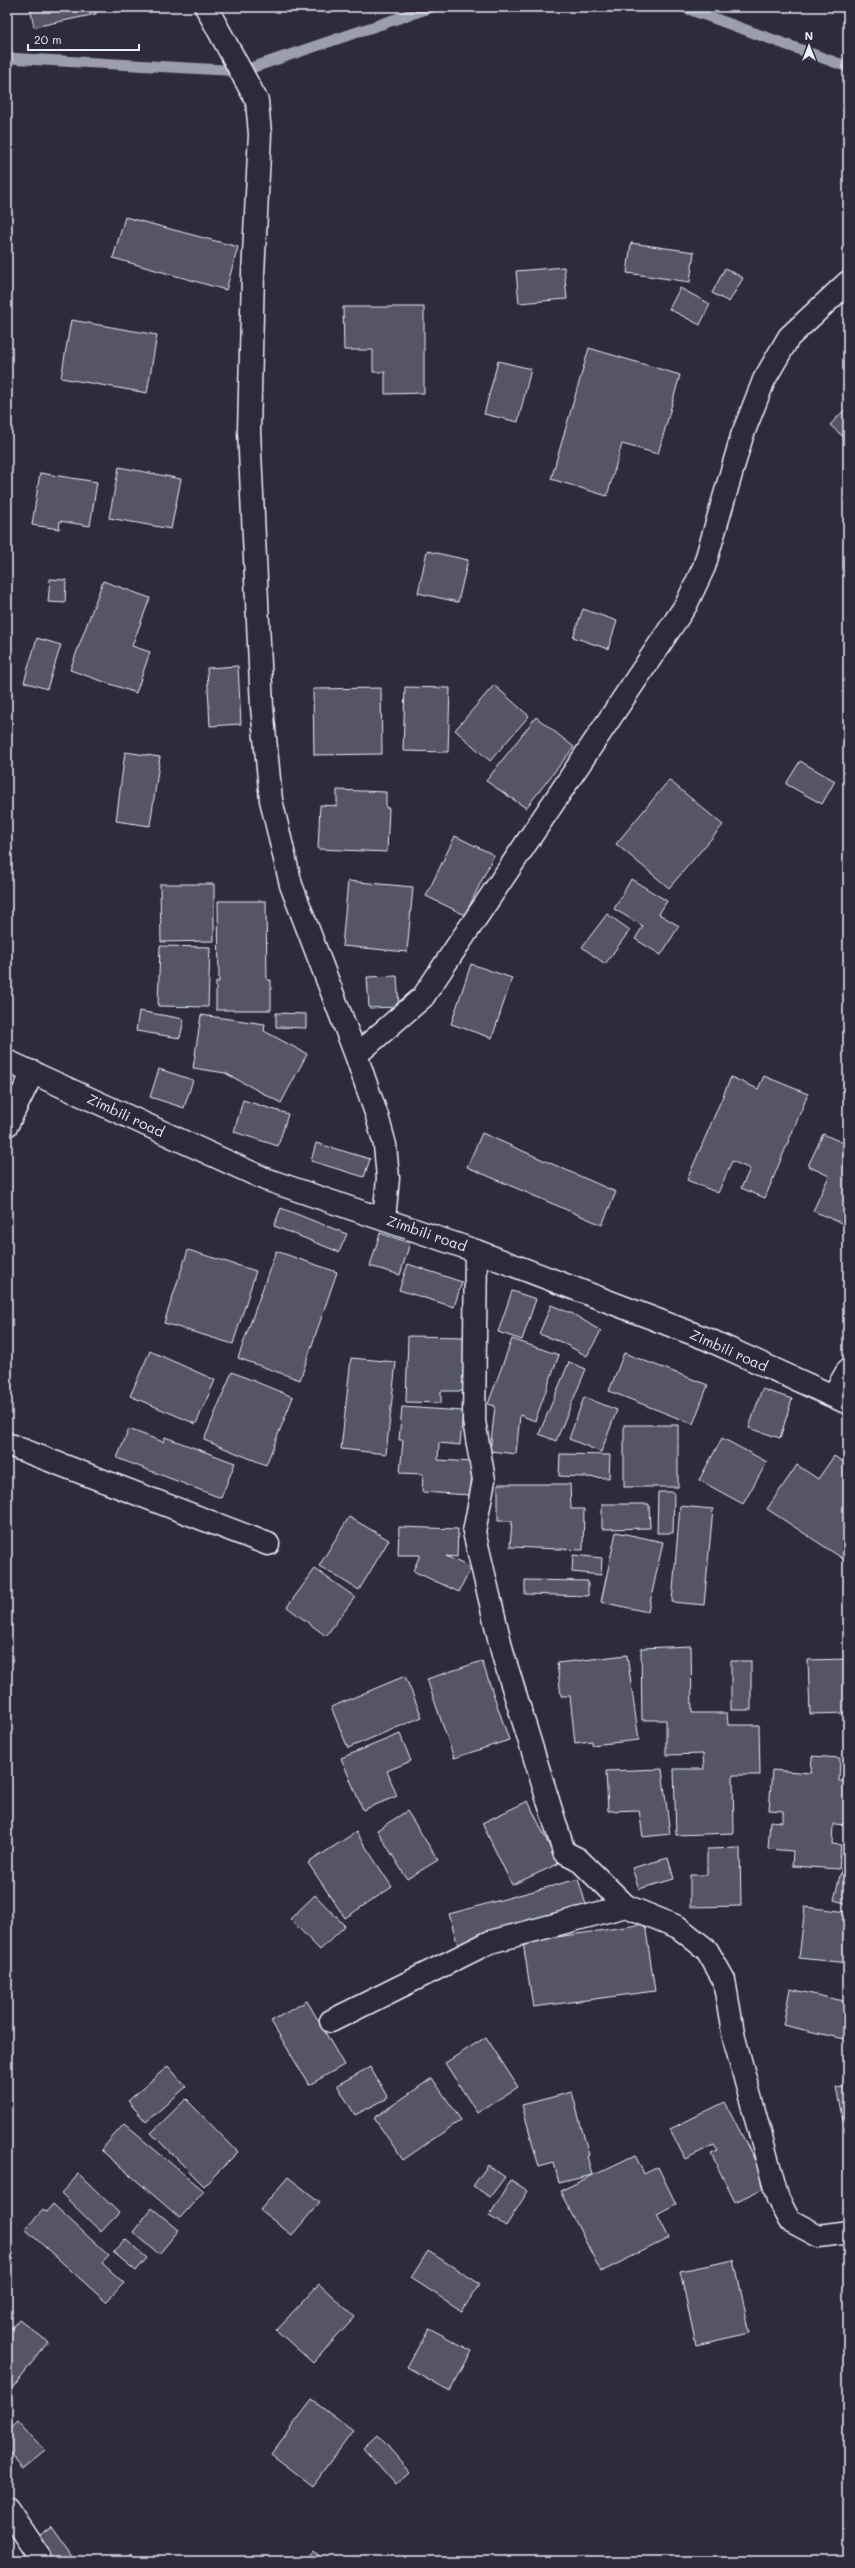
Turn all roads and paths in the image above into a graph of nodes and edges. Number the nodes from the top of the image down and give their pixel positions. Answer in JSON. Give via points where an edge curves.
{"nodes":[{"id":1,"x":206,"y":7,"type":"edge"},
{"id":2,"x":848,"y":282,"type":"edge"},
{"id":3,"x":356,"y":1055,"type":"junction"},
{"id":4,"x":7,"y":1061,"type":"edge"},
{"id":5,"x":33,"y":1072,"type":"junction"},
{"id":6,"x":7,"y":1125,"type":"edge"},
{"id":7,"x":384,"y":1219,"type":"junction"},
{"id":8,"x":476,"y":1251,"type":"junction"},
{"id":9,"x":848,"y":1370,"type":"edge"},
{"id":10,"x":840,"y":1400,"type":"edge"},
{"id":11,"x":7,"y":1444,"type":"edge"},
{"id":12,"x":268,"y":1544,"type":"dead end"},
{"id":13,"x":626,"y":1906,"type":"junction"},
{"id":14,"x":331,"y":2021,"type":"dead end"},
{"id":15,"x":848,"y":2232,"type":"edge"},
{"id":16,"x":7,"y":2509,"type":"edge"},
{"id":17,"x":42,"y":2561,"type":"edge"}],
"edges":[{"from":1,"to":3,"type":"street","via":[[257,101],[260,134],[249,431],[261,699],[272,800],[291,885]]},
{"from":2,"to":3,"type":"street","via":[[789,337],[764,380],[742,436],[704,567],[686,605],[423,997]]},
{"from":3,"to":7,"type":"street","via":[[385,1145],[388,1178]]},
{"from":4,"to":5,"type":"street","name":"Zimbili road"},
{"from":5,"to":6,"type":"street"},
{"from":5,"to":7,"type":"street","name":"Zimbili road","via":[[265,1179]]},
{"from":7,"to":8,"type":"street","name":"Zimbili road"},
{"from":8,"to":10,"type":"street","name":"Zimbili road","via":[[707,1339]]},
{"from":8,"to":13,"type":"street","via":[[474,1421],[484,1480],[474,1532],[502,1656],[564,1852],[578,1859]]},
{"from":9,"to":10,"type":"street"},
{"from":11,"to":12,"type":"street"},
{"from":13,"to":14,"type":"street","via":[[490,1942]]},
{"from":13,"to":15,"type":"street","via":[[678,1927],[707,1950],[724,1980],[734,2038],[778,2199],[789,2220],[819,2236]]},
{"from":16,"to":17,"type":"street"}]}
